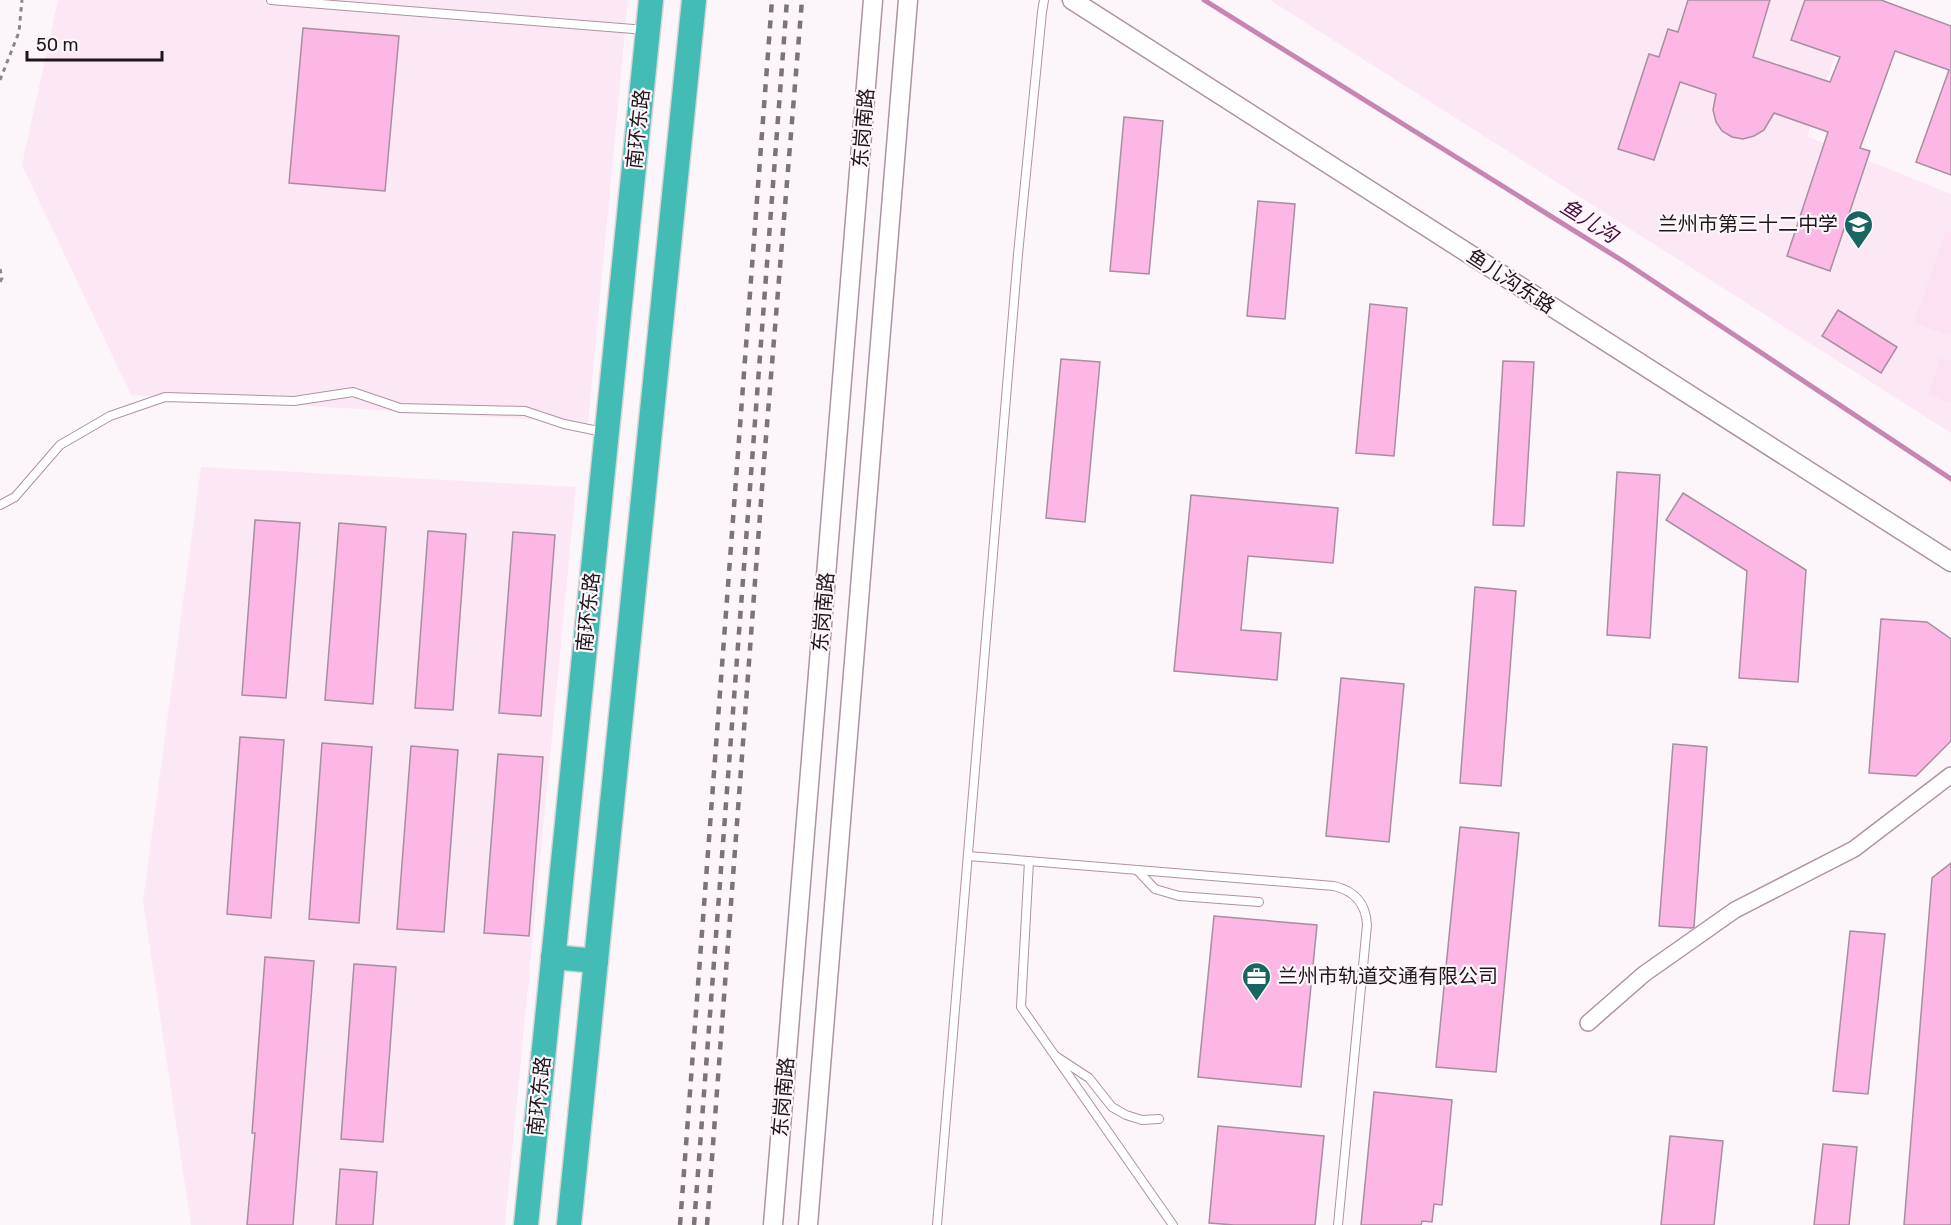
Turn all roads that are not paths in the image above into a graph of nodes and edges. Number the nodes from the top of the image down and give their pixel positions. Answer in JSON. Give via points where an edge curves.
{"nodes":[{"id":1,"x":271,"y":0,"type":"edge"},
{"id":2,"x":651,"y":0,"type":"edge"},
{"id":3,"x":694,"y":0,"type":"edge"},
{"id":4,"x":873,"y":0,"type":"edge"},
{"id":5,"x":908,"y":0,"type":"edge"},
{"id":6,"x":1044,"y":0,"type":"edge"},
{"id":7,"x":1072,"y":0,"type":"edge"},
{"id":8,"x":648,"y":30,"type":"junction"},
{"id":9,"x":606,"y":433,"type":"junction"},
{"id":10,"x":0,"y":505,"type":"edge"},
{"id":11,"x":1951,"y":562,"type":"edge"},
{"id":12,"x":1951,"y":775,"type":"edge"},
{"id":13,"x":968,"y":856,"type":"junction"},
{"id":14,"x":1029,"y":861,"type":"junction"},
{"id":15,"x":1137,"y":870,"type":"junction"},
{"id":16,"x":1259,"y":902,"type":"dead end"},
{"id":17,"x":553,"y":957,"type":"junction"},
{"id":18,"x":596,"y":961,"type":"junction"},
{"id":19,"x":1588,"y":1023,"type":"dead end"},
{"id":20,"x":1053,"y":1054,"type":"junction"},
{"id":21,"x":1159,"y":1119,"type":"dead end"},
{"id":22,"x":526,"y":1225,"type":"edge"},
{"id":23,"x":569,"y":1225,"type":"edge"},
{"id":24,"x":773,"y":1225,"type":"edge"},
{"id":25,"x":808,"y":1225,"type":"edge"},
{"id":26,"x":937,"y":1225,"type":"edge"},
{"id":27,"x":1173,"y":1225,"type":"edge"},
{"id":28,"x":1338,"y":1225,"type":"edge"}],
"edges":[{"from":1,"to":8,"type":"lane"},
{"from":2,"to":8,"type":"highway","name":"南环东路"},
{"from":3,"to":18,"type":"highway"},
{"from":4,"to":24,"type":"street","name":"东岗南路"},
{"from":5,"to":25,"type":"street","name":"东岗南路"},
{"from":6,"to":13,"type":"lane","via":[[1017,266]]},
{"from":7,"to":11,"type":"street","name":"鱼儿沟东路"},
{"from":8,"to":9,"type":"highway","name":"南环东路"},
{"from":9,"to":10,"type":"lane","via":[[525,411],[400,408],[353,392],[294,401],[165,397],[110,416],[60,445],[15,497]]},
{"from":9,"to":17,"type":"highway","name":"南环东路"},
{"from":12,"to":19,"type":"street","via":[[1854,849],[1735,910],[1644,974]]},
{"from":13,"to":14,"type":"lane"},
{"from":13,"to":26,"type":"lane"},
{"from":14,"to":15,"type":"lane"},
{"from":14,"to":20,"type":"lane","via":[[1021,1008]]},
{"from":15,"to":16,"type":"lane","via":[[1155,888],[1179,896]]},
{"from":15,"to":28,"type":"lane","via":[[1334,886],[1355,895],[1362,904],[1367,926]]},
{"from":17,"to":18,"type":"highway"},
{"from":17,"to":22,"type":"highway","name":"南环东路"},
{"from":18,"to":23,"type":"highway"},
{"from":20,"to":21,"type":"lane","via":[[1089,1078],[1112,1107],[1126,1116]]},
{"from":20,"to":27,"type":"lane"}]}
